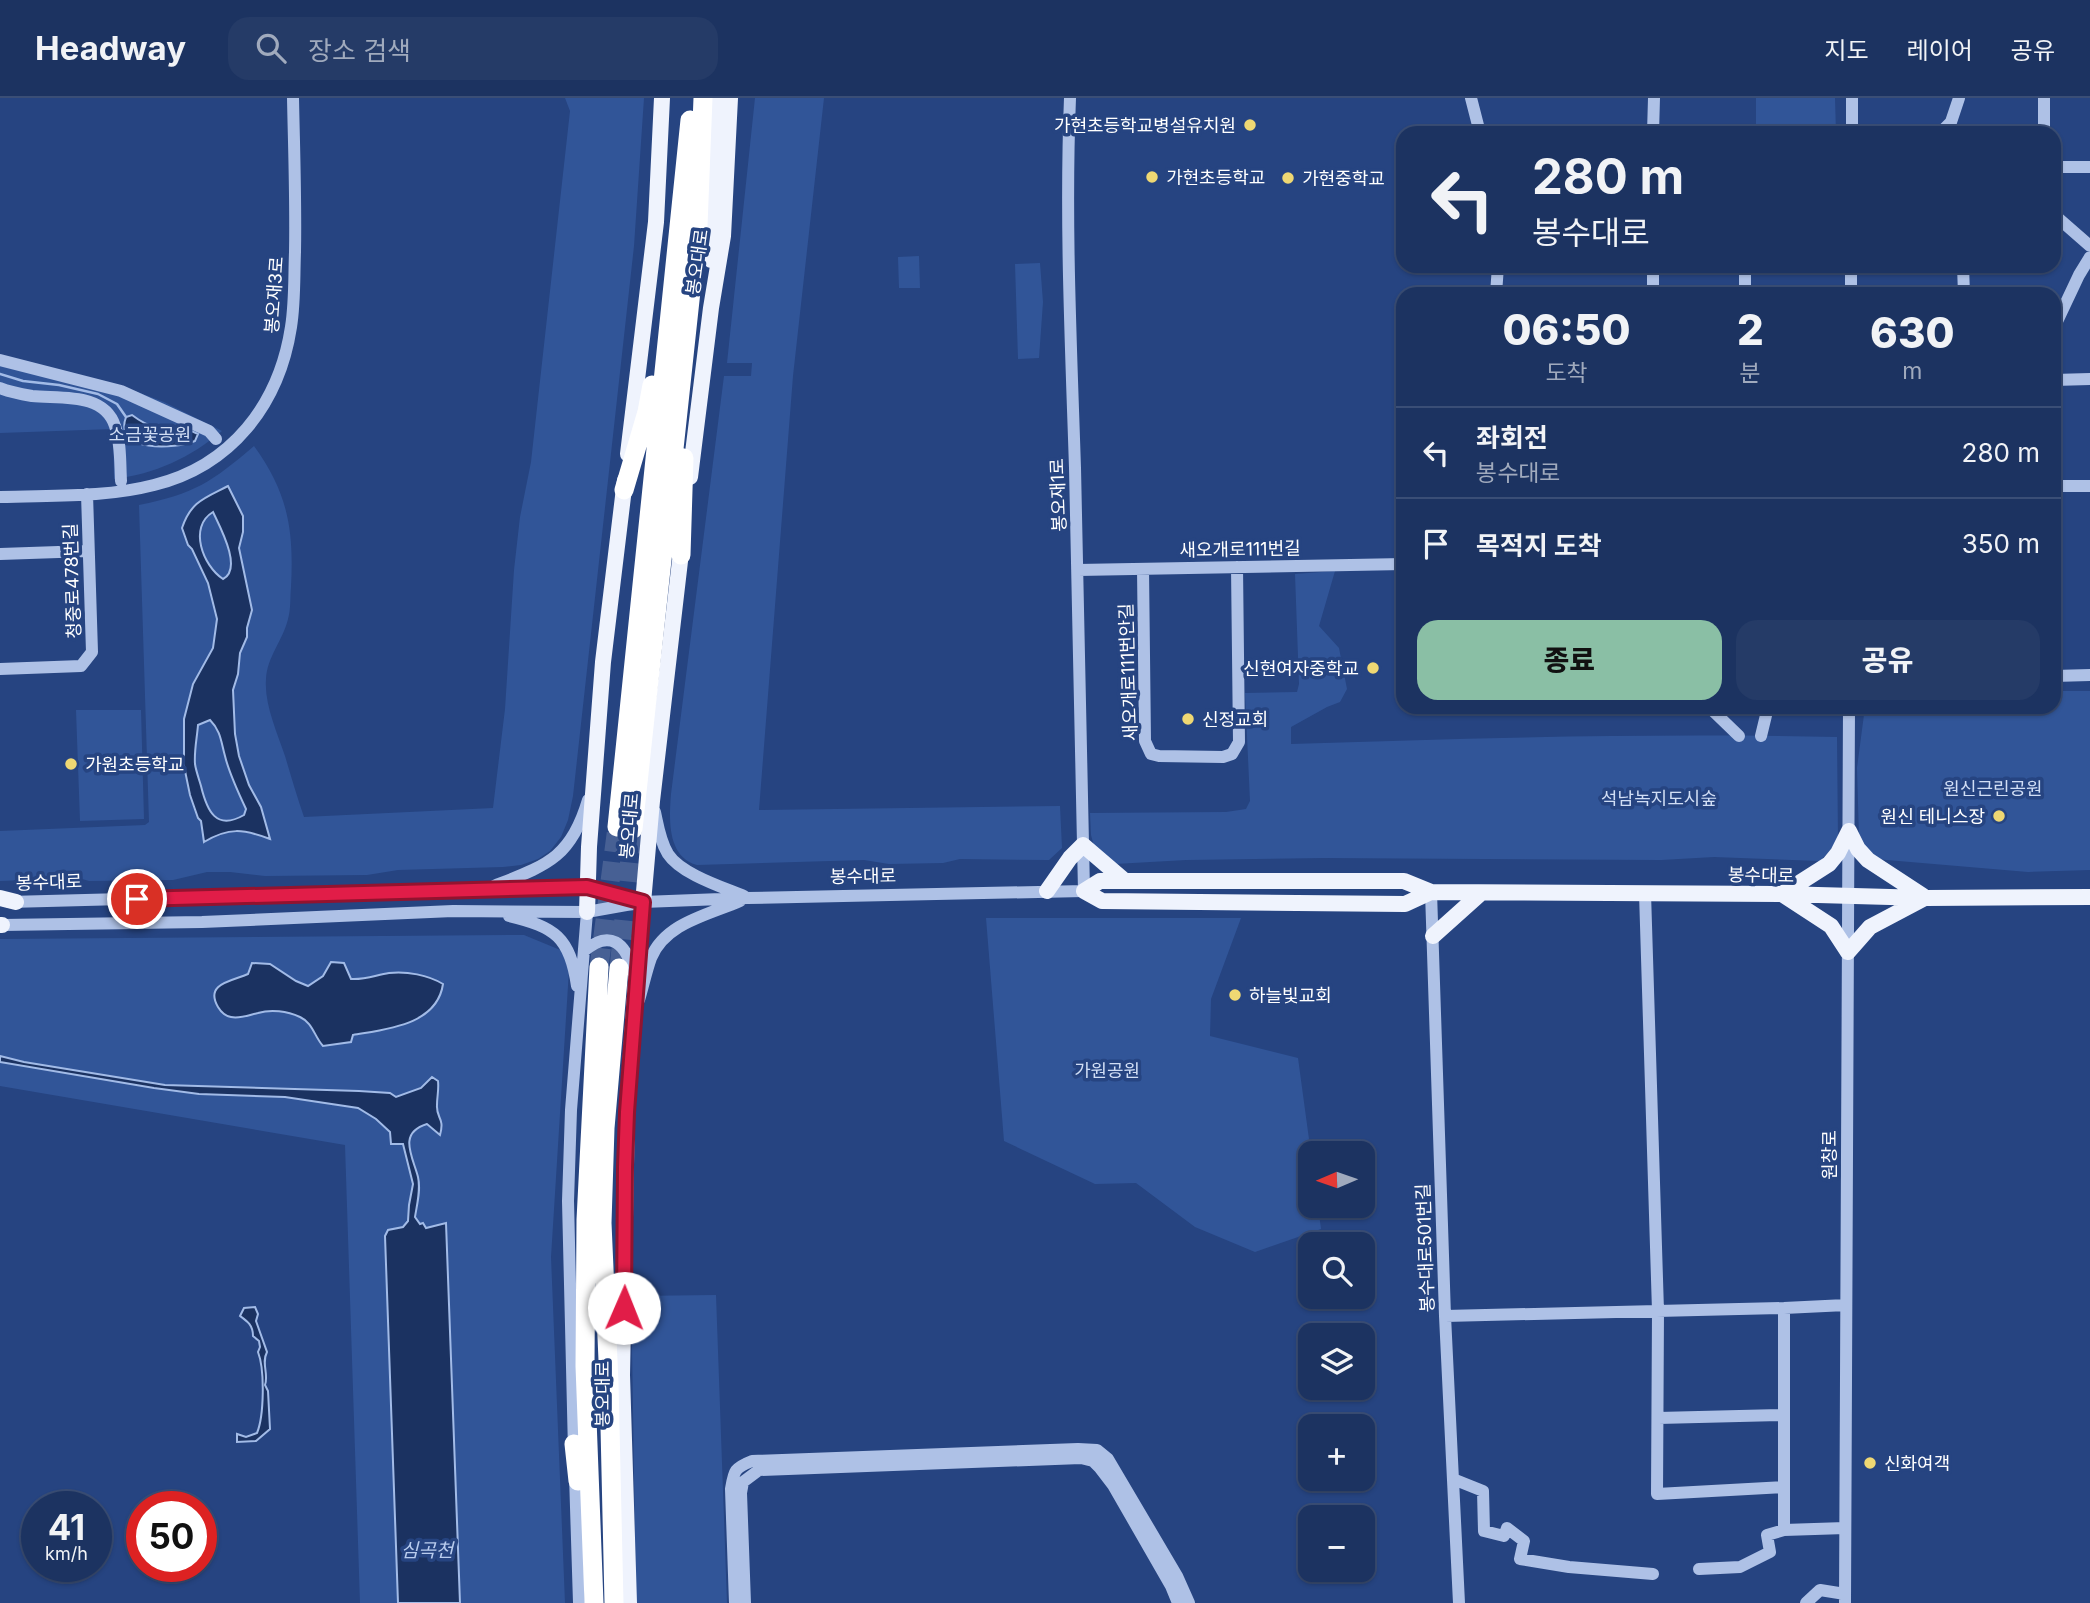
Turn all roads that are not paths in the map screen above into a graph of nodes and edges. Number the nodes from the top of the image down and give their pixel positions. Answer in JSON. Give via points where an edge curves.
{"nodes":[{"id":1,"x":293,"y":98,"type":"edge"},
{"id":2,"x":663,"y":98,"type":"edge"},
{"id":3,"x":692,"y":98,"type":"edge"},
{"id":4,"x":703,"y":98,"type":"edge"},
{"id":5,"x":716,"y":98,"type":"edge"},
{"id":6,"x":730,"y":98,"type":"edge"},
{"id":7,"x":1070,"y":98,"type":"edge"},
{"id":8,"x":1471,"y":98,"type":"edge"},
{"id":9,"x":1654,"y":98,"type":"edge"},
{"id":10,"x":1852,"y":98,"type":"edge"},
{"id":11,"x":1959,"y":98,"type":"edge"},
{"id":12,"x":2044,"y":98,"type":"edge"},
{"id":13,"x":1478,"y":126,"type":"edge"},
{"id":14,"x":1653,"y":126,"type":"edge"},
{"id":15,"x":1852,"y":126,"type":"edge"},
{"id":16,"x":1947,"y":126,"type":"edge"},
{"id":17,"x":2044,"y":126,"type":"edge"},
{"id":18,"x":2061,"y":167,"type":"edge"},
{"id":19,"x":2090,"y":167,"type":"edge"},
{"id":20,"x":2061,"y":221,"type":"edge"},
{"id":21,"x":698,"y":226,"type":"junction"},
{"id":22,"x":678,"y":243,"type":"junction"},
{"id":23,"x":2090,"y":247,"type":"edge"},
{"id":24,"x":2090,"y":257,"type":"edge"},
{"id":25,"x":711,"y":308,"type":"junction"},
{"id":26,"x":2061,"y":313,"type":"edge"},
{"id":27,"x":6,"y":362,"type":"edge"},
{"id":28,"x":2090,"y":379,"type":"edge"},
{"id":29,"x":2061,"y":380,"type":"edge"},
{"id":30,"x":0,"y":388,"type":"edge"},
{"id":31,"x":59,"y":397,"type":"junction"},
{"id":32,"x":216,"y":439,"type":"dead end"},
{"id":33,"x":121,"y":481,"type":"dead end"},
{"id":34,"x":2061,"y":486,"type":"edge"},
{"id":35,"x":2090,"y":486,"type":"edge"},
{"id":36,"x":624,"y":490,"type":"junction"},
{"id":37,"x":87,"y":494,"type":"junction"},
{"id":38,"x":0,"y":496,"type":"edge"},
{"id":39,"x":88,"y":551,"type":"junction"},
{"id":40,"x":0,"y":554,"type":"edge"},
{"id":41,"x":681,"y":555,"type":"junction"},
{"id":42,"x":1396,"y":564,"type":"edge"},
{"id":43,"x":1237,"y":567,"type":"junction"},
{"id":44,"x":1143,"y":569,"type":"junction"},
{"id":45,"x":1078,"y":570,"type":"junction"},
{"id":46,"x":0,"y":669,"type":"edge"},
{"id":47,"x":2090,"y":675,"type":"edge"},
{"id":48,"x":2061,"y":676,"type":"edge"},
{"id":49,"x":1716,"y":714,"type":"edge"},
{"id":50,"x":1766,"y":714,"type":"edge"},
{"id":51,"x":1849,"y":714,"type":"edge"},
{"id":52,"x":1739,"y":736,"type":"dead end"},
{"id":53,"x":1761,"y":736,"type":"dead end"},
{"id":54,"x":596,"y":772,"type":"junction"},
{"id":55,"x":652,"y":801,"type":"junction"},
{"id":56,"x":1849,"y":831,"type":"junction"},
{"id":57,"x":1083,"y":845,"type":"junction"},
{"id":58,"x":1125,"y":881,"type":"junction"},
{"id":59,"x":587,"y":887,"type":"junction"},
{"id":60,"x":487,"y":889,"type":"junction"},
{"id":61,"x":1047,"y":891,"type":"junction"},
{"id":62,"x":1084,"y":891,"type":"junction"},
{"id":63,"x":1431,"y":892,"type":"junction"},
{"id":64,"x":1481,"y":893,"type":"junction"},
{"id":65,"x":1645,"y":893,"type":"junction"},
{"id":66,"x":1782,"y":894,"type":"junction"},
{"id":67,"x":1849,"y":896,"type":"junction"},
{"id":68,"x":2090,"y":897,"type":"edge"},
{"id":69,"x":747,"y":898,"type":"junction"},
{"id":70,"x":1926,"y":898,"type":"junction"},
{"id":71,"x":5,"y":901,"type":"edge"},
{"id":72,"x":643,"y":902,"type":"junction"},
{"id":73,"x":488,"y":911,"type":"junction"},
{"id":74,"x":587,"y":912,"type":"junction"},
{"id":75,"x":1,"y":925,"type":"edge"},
{"id":76,"x":1433,"y":936,"type":"junction"},
{"id":77,"x":584,"y":950,"type":"junction"},
{"id":78,"x":1848,"y":952,"type":"junction"},
{"id":79,"x":636,"y":982,"type":"junction"},
{"id":80,"x":580,"y":1006,"type":"junction"},
{"id":81,"x":634,"y":1014,"type":"junction"},
{"id":82,"x":1846,"y":1305,"type":"junction"},
{"id":83,"x":1784,"y":1308,"type":"junction"},
{"id":84,"x":1658,"y":1311,"type":"junction"},
{"id":85,"x":1445,"y":1316,"type":"junction"},
{"id":86,"x":1784,"y":1415,"type":"junction"},
{"id":87,"x":1658,"y":1418,"type":"junction"},
{"id":88,"x":623,"y":1439,"type":"junction"},
{"id":89,"x":574,"y":1444,"type":"junction"},
{"id":90,"x":1453,"y":1479,"type":"junction"},
{"id":91,"x":1783,"y":1487,"type":"junction"},
{"id":92,"x":1845,"y":1528,"type":"junction"},
{"id":93,"x":1784,"y":1530,"type":"junction"},
{"id":94,"x":1699,"y":1569,"type":"dead end"},
{"id":95,"x":1653,"y":1574,"type":"dead end"},
{"id":96,"x":1847,"y":1600,"type":"edge"},
{"id":97,"x":579,"y":1603,"type":"edge"},
{"id":98,"x":592,"y":1603,"type":"edge"},
{"id":99,"x":616,"y":1603,"type":"edge"},
{"id":100,"x":629,"y":1603,"type":"edge"},
{"id":101,"x":735,"y":1603,"type":"edge"},
{"id":102,"x":745,"y":1603,"type":"edge"},
{"id":103,"x":1178,"y":1603,"type":"edge"},
{"id":104,"x":1189,"y":1603,"type":"edge"},
{"id":105,"x":1459,"y":1603,"type":"edge"},
{"id":106,"x":1806,"y":1603,"type":"edge"}],
"edges":[{"from":1,"to":37,"type":"street","name":"봉오재3로","via":[[292,313],[283,361],[266,400],[237,440],[195,470],[144,487]]},
{"from":2,"to":36,"type":"main road","name":"봉오대로","via":[[656,222]]},
{"from":3,"to":22,"type":"highway","name":"봉오대로"},
{"from":4,"to":21,"type":"highway","name":"봉오대로"},
{"from":5,"to":25,"type":"main road"},
{"from":6,"to":25,"type":"main road","name":"봉오대로","via":[[723,236]]},
{"from":7,"to":45,"type":"street","name":"봉오재1로","via":[[1067,162]]},
{"from":8,"to":13,"type":"street"},
{"from":9,"to":14,"type":"street"},
{"from":10,"to":15,"type":"street"},
{"from":11,"to":16,"type":"street"},
{"from":12,"to":17,"type":"street"},
{"from":18,"to":19,"type":"street"},
{"from":20,"to":23,"type":"street"},
{"from":21,"to":22,"type":"highway","name":"봉오대로","via":[[625,828]]},
{"from":21,"to":41,"type":"highway"},
{"from":22,"to":36,"type":"highway","via":[[647,412]]},
{"from":24,"to":26,"type":"street"},
{"from":25,"to":41,"type":"main road","name":"봉오대로"},
{"from":27,"to":31,"type":"street","via":[[44,378]]},
{"from":27,"to":32,"type":"street","via":[[121,391],[209,431]]},
{"from":28,"to":29,"type":"street"},
{"from":30,"to":31,"type":"street"},
{"from":31,"to":33,"type":"street","via":[[93,403],[108,412],[115,425]]},
{"from":34,"to":35,"type":"street"},
{"from":36,"to":54,"type":"main road","name":"봉오대로","via":[[603,663]]},
{"from":37,"to":38,"type":"street","name":"봉오재3로"},
{"from":37,"to":39,"type":"street","name":"청중로478번길"},
{"from":39,"to":40,"type":"street"},
{"from":39,"to":46,"type":"street","name":"청중로478번길","via":[[92,652],[88,660],[81,666]]},
{"from":41,"to":55,"type":"main road","name":"봉오대로"},
{"from":42,"to":43,"type":"street","name":"새오개로111번길"},
{"from":43,"to":44,"type":"street","name":"새오개로111번길"},
{"from":43,"to":44,"type":"street","name":"새오개로111번안길","via":[[1239,742],[1232,754],[1223,757],[1159,756],[1147,747]]},
{"from":44,"to":45,"type":"street","name":"새오개로111번길"},
{"from":45,"to":57,"type":"street","name":"봉오재1로"},
{"from":47,"to":48,"type":"street"},
{"from":49,"to":52,"type":"street"},
{"from":50,"to":53,"type":"street"},
{"from":51,"to":56,"type":"street","name":"원창로"},
{"from":54,"to":59,"type":"main road","name":"봉오대로"},
{"from":54,"to":60,"type":"street","via":[[582,821],[564,850],[548,863]]},
{"from":55,"to":69,"type":"street","via":[[661,839],[676,863]]},
{"from":55,"to":72,"type":"main road","name":"봉오대로"},
{"from":56,"to":66,"type":"main road","via":[[1829,864]]},
{"from":56,"to":67,"type":"street","name":"원창로"},
{"from":56,"to":70,"type":"main road","via":[[1868,860]]},
{"from":57,"to":58,"type":"main road"},
{"from":57,"to":61,"type":"main road"},
{"from":57,"to":62,"type":"street","name":"봉오재1로"},
{"from":58,"to":62,"type":"main road","name":"봉수대로","via":[[1100,881]]},
{"from":58,"to":63,"type":"main road","name":"봉수대로","via":[[1404,881]]},
{"from":59,"to":60,"type":"street","name":"봉수대로"},
{"from":59,"to":72,"type":"street","name":"봉수대로"},
{"from":59,"to":74,"type":"main road","name":"봉오대로"},
{"from":60,"to":71,"type":"street","name":"봉수대로"},
{"from":61,"to":62,"type":"street","name":"봉수대로"},
{"from":61,"to":69,"type":"street","name":"봉수대로"},
{"from":62,"to":63,"type":"main road","name":"봉수대로","via":[[1102,901],[1405,904]]},
{"from":63,"to":64,"type":"main road","name":"봉수대로"},
{"from":63,"to":76,"type":"street","name":"봉수대로501번길"},
{"from":64,"to":65,"type":"main road","name":"봉수대로"},
{"from":64,"to":76,"type":"main road"},
{"from":65,"to":66,"type":"main road","name":"봉수대로"},
{"from":65,"to":84,"type":"street"},
{"from":66,"to":67,"type":"main road","name":"봉수대로"},
{"from":66,"to":78,"type":"main road","via":[[1830,926]]},
{"from":67,"to":70,"type":"main road","name":"봉수대로"},
{"from":67,"to":78,"type":"street","name":"원창로"},
{"from":68,"to":70,"type":"main road","name":"봉수대로"},
{"from":69,"to":72,"type":"street","name":"봉수대로"},
{"from":69,"to":81,"type":"street","via":[[681,925],[660,942]]},
{"from":70,"to":78,"type":"main road","via":[[1870,927]]},
{"from":72,"to":74,"type":"street","name":"봉수대로"},
{"from":72,"to":79,"type":"main road","name":"봉오대로"},
{"from":73,"to":74,"type":"street","name":"봉수대로"},
{"from":73,"to":75,"type":"street","name":"봉수대로"},
{"from":73,"to":80,"type":"street","via":[[528,921],[561,939],[575,971]]},
{"from":74,"to":77,"type":"street","name":"봉오대로"},
{"from":76,"to":85,"type":"street","name":"봉수대로501번길"},
{"from":77,"to":79,"type":"street","via":[[599,941],[617,943],[630,957]]},
{"from":77,"to":80,"type":"street","name":"봉오대로"},
{"from":78,"to":82,"type":"street","name":"원창로"},
{"from":79,"to":81,"type":"main road","name":"봉오대로"},
{"from":80,"to":89,"type":"street","name":"봉오대로","via":[[568,1201]]},
{"from":81,"to":88,"type":"main road","name":"봉오대로","via":[[625,1167]]},
{"from":82,"to":83,"type":"street"},
{"from":82,"to":92,"type":"street","name":"원창로"},
{"from":83,"to":84,"type":"street"},
{"from":83,"to":86,"type":"street"},
{"from":84,"to":85,"type":"street"},
{"from":84,"to":87,"type":"street"},
{"from":85,"to":90,"type":"street","name":"봉수대로501번길"},
{"from":86,"to":87,"type":"street"},
{"from":86,"to":91,"type":"street"},
{"from":87,"to":91,"type":"street","via":[[1657,1494]]},
{"from":88,"to":99,"type":"highway"},
{"from":88,"to":100,"type":"main road","name":"봉오대로"},
{"from":89,"to":97,"type":"street","name":"봉오대로"},
{"from":89,"to":98,"type":"highway"},
{"from":90,"to":95,"type":"street","via":[[1483,1491],[1484,1531],[1504,1536],[1507,1528],[1524,1541],[1520,1559]]},
{"from":90,"to":105,"type":"street","name":"봉수대로501번길"},
{"from":91,"to":93,"type":"street"},
{"from":92,"to":93,"type":"street"},
{"from":92,"to":96,"type":"street","name":"원창로"},
{"from":93,"to":94,"type":"street","via":[[1767,1535],[1770,1552],[1740,1567]]},
{"from":96,"to":106,"type":"street","via":[[1820,1590]]},
{"from":98,"to":99,"type":"highway","name":"봉오대로","via":[[586,1220],[609,968],[602,1223]]},
{"from":101,"to":104,"type":"street","via":[[731,1489],[739,1466],[752,1461],[1078,1449],[1097,1450],[1108,1459]]},
{"from":102,"to":103,"type":"street","via":[[741,1493],[743,1482],[759,1470],[1081,1458],[1093,1461],[1113,1485]]}]}
